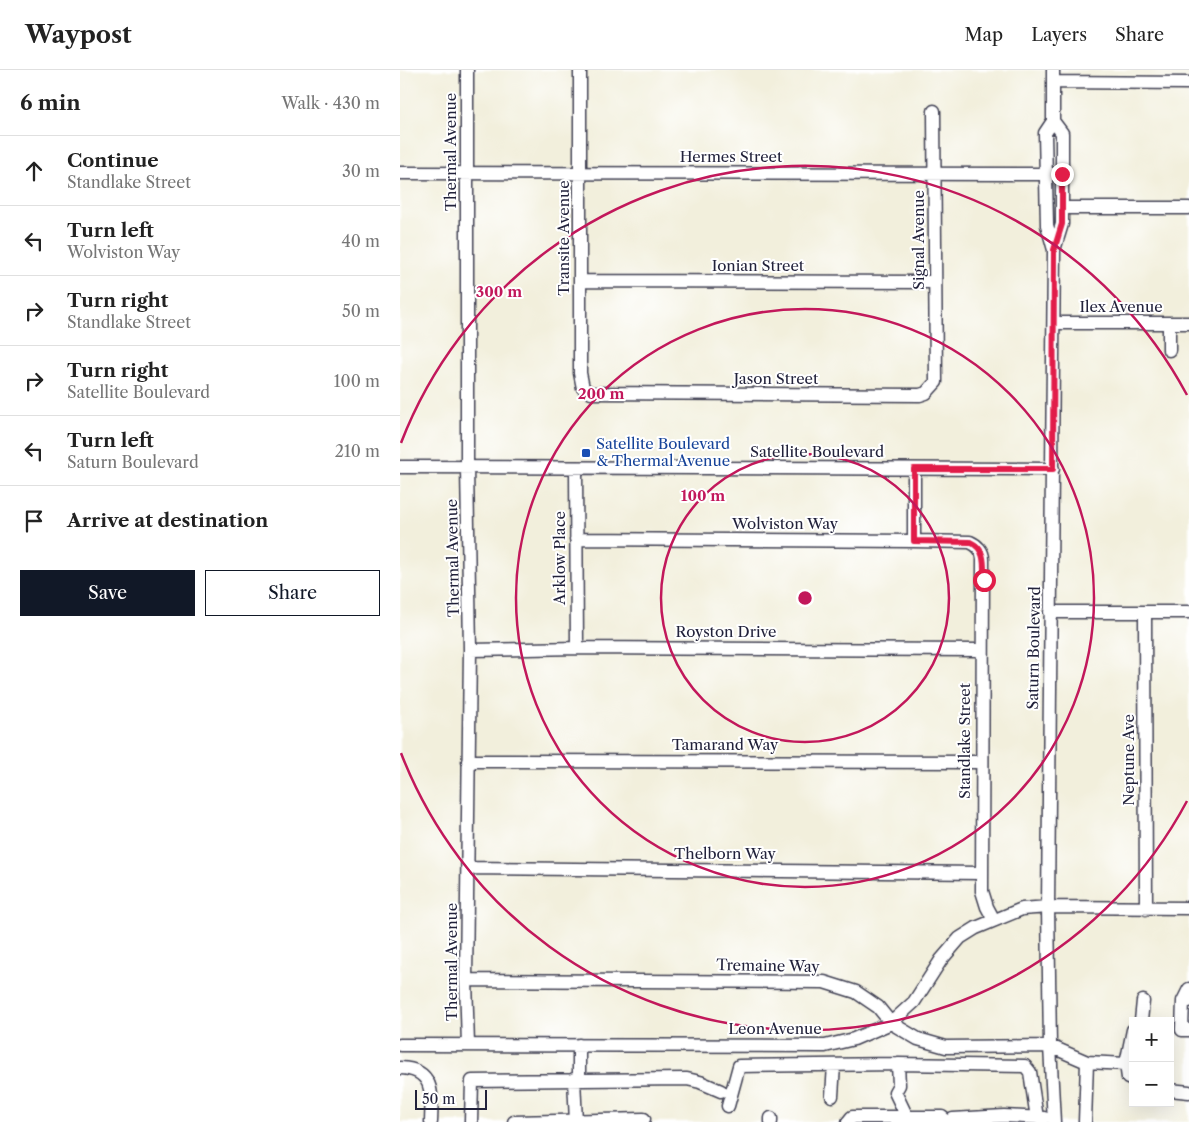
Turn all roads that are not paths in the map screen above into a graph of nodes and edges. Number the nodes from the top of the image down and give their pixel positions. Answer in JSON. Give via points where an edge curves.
{"nodes":[{"id":1,"x":467,"y":70,"type":"edge"},
{"id":2,"x":580,"y":70,"type":"edge"},
{"id":3,"x":1053,"y":76,"type":"edge"},
{"id":4,"x":1189,"y":83,"type":"edge"},
{"id":5,"x":934,"y":111,"type":"dead end"},
{"id":6,"x":1053,"y":122,"type":"junction"},
{"id":7,"x":581,"y":172,"type":"junction"},
{"id":8,"x":400,"y":173,"type":"edge"},
{"id":9,"x":468,"y":173,"type":"junction"},
{"id":10,"x":935,"y":173,"type":"junction"},
{"id":11,"x":1046,"y":174,"type":"junction"},
{"id":12,"x":1062,"y":174,"type":"junction"},
{"id":13,"x":1062,"y":208,"type":"junction"},
{"id":14,"x":1189,"y":208,"type":"edge"},
{"id":15,"x":1054,"y":250,"type":"junction"},
{"id":16,"x":580,"y":281,"type":"junction"},
{"id":17,"x":935,"y":282,"type":"junction"},
{"id":18,"x":1054,"y":323,"type":"junction"},
{"id":19,"x":1169,"y":323,"type":"junction"},
{"id":20,"x":1189,"y":323,"type":"edge"},
{"id":21,"x":1169,"y":350,"type":"dead end"},
{"id":22,"x":935,"y":370,"type":"joint"},
{"id":23,"x":599,"y":394,"type":"joint"},
{"id":24,"x":400,"y":467,"type":"edge"},
{"id":25,"x":467,"y":467,"type":"junction"},
{"id":26,"x":576,"y":468,"type":"junction"},
{"id":27,"x":914,"y":469,"type":"junction"},
{"id":28,"x":1053,"y":469,"type":"junction"},
{"id":29,"x":576,"y":539,"type":"junction"},
{"id":30,"x":914,"y":541,"type":"junction"},
{"id":31,"x":984,"y":559,"type":"joint"},
{"id":32,"x":1050,"y":612,"type":"junction"},
{"id":33,"x":1145,"y":612,"type":"junction"},
{"id":34,"x":1189,"y":612,"type":"edge"},
{"id":35,"x":577,"y":648,"type":"junction"},
{"id":36,"x":470,"y":650,"type":"junction"},
{"id":37,"x":982,"y":650,"type":"junction"},
{"id":38,"x":468,"y":761,"type":"junction"},
{"id":39,"x":981,"y":762,"type":"junction"},
{"id":40,"x":468,"y":868,"type":"junction"},
{"id":41,"x":982,"y":872,"type":"junction"},
{"id":42,"x":1048,"y":907,"type":"junction"},
{"id":43,"x":1146,"y":908,"type":"junction"},
{"id":44,"x":1189,"y":908,"type":"edge"},
{"id":45,"x":994,"y":920,"type":"junction"},
{"id":46,"x":466,"y":980,"type":"junction"},
{"id":47,"x":1189,"y":989,"type":"edge"},
{"id":48,"x":1143,"y":1001,"type":"dead end"},
{"id":49,"x":1186,"y":1001,"type":"edge"},
{"id":50,"x":1141,"y":1017,"type":"edge"},
{"id":51,"x":891,"y":1023,"type":"junction"},
{"id":52,"x":1189,"y":1030,"type":"edge"},
{"id":53,"x":400,"y":1045,"type":"edge"},
{"id":54,"x":468,"y":1045,"type":"junction"},
{"id":55,"x":579,"y":1046,"type":"junction"},
{"id":56,"x":1050,"y":1046,"type":"junction"},
{"id":57,"x":1129,"y":1049,"type":"edge"},
{"id":58,"x":1087,"y":1062,"type":"junction"},
{"id":59,"x":898,"y":1064,"type":"junction"},
{"id":60,"x":1126,"y":1064,"type":"junction"},
{"id":61,"x":834,"y":1065,"type":"junction"},
{"id":62,"x":400,"y":1068,"type":"edge"},
{"id":63,"x":1129,"y":1078,"type":"edge"},
{"id":64,"x":577,"y":1079,"type":"junction"},
{"id":65,"x":1174,"y":1090,"type":"edge"},
{"id":66,"x":722,"y":1091,"type":"dead end"},
{"id":67,"x":1189,"y":1092,"type":"edge"},
{"id":68,"x":832,"y":1096,"type":"dead end"},
{"id":69,"x":728,"y":1106,"type":"dead end"},
{"id":70,"x":907,"y":1117,"type":"junction"},
{"id":71,"x":1037,"y":1118,"type":"junction"},
{"id":72,"x":644,"y":1119,"type":"dead end"},
{"id":73,"x":1054,"y":1120,"type":"edge"},
{"id":74,"x":576,"y":1121,"type":"edge"},
{"id":75,"x":431,"y":1122,"type":"edge"},
{"id":76,"x":471,"y":1122,"type":"edge"},
{"id":77,"x":514,"y":1122,"type":"edge"},
{"id":78,"x":848,"y":1122,"type":"edge"},
{"id":79,"x":950,"y":1122,"type":"edge"},
{"id":80,"x":1085,"y":1122,"type":"edge"}],
"edges":[{"from":1,"to":9,"type":"street","name":"Thermal Avenue"},
{"from":2,"to":7,"type":"street","name":"Transite Avenue"},
{"from":3,"to":4,"type":"street"},
{"from":3,"to":6,"type":"street","name":"Saturn Boulevard"},
{"from":5,"to":10,"type":"street","name":"Signal Avenue"},
{"from":6,"to":11,"type":"street","name":"Saturn Boulevard","via":[[1045,133]]},
{"from":6,"to":12,"type":"street","name":"Saturn Boulevard","via":[[1062,134]]},
{"from":7,"to":9,"type":"street","name":"Hermes Street"},
{"from":7,"to":10,"type":"street","name":"Hermes Street"},
{"from":7,"to":16,"type":"street","name":"Transite Avenue"},
{"from":8,"to":9,"type":"street","name":"Hermes Street"},
{"from":9,"to":25,"type":"street","name":"Thermal Avenue"},
{"from":10,"to":11,"type":"street","name":"Hermes Street"},
{"from":10,"to":17,"type":"street","name":"Signal Avenue"},
{"from":11,"to":12,"type":"street","name":"Hermes Street"},
{"from":11,"to":15,"type":"street","name":"Saturn Boulevard","via":[[1047,225]]},
{"from":12,"to":13,"type":"street","name":"Saturn Boulevard"},
{"from":13,"to":14,"type":"street"},
{"from":13,"to":15,"type":"street","name":"Saturn Boulevard","via":[[1062,224]]},
{"from":15,"to":18,"type":"street","name":"Saturn Boulevard"},
{"from":16,"to":17,"type":"street","name":"Ionian Street"},
{"from":16,"to":23,"type":"street","name":"Transite Avenue","via":[[580,381],[583,388]]},
{"from":17,"to":22,"type":"street","name":"Signal Avenue"},
{"from":18,"to":19,"type":"street","name":"Ilex Avenue"},
{"from":18,"to":28,"type":"street","name":"Saturn Boulevard"},
{"from":19,"to":20,"type":"street","name":"Ilex Avenue"},
{"from":19,"to":21,"type":"street"},
{"from":22,"to":23,"type":"street","name":"Jason Street","via":[[936,382],[920,395]]},
{"from":24,"to":25,"type":"street","name":"Satellite Boulevard"},
{"from":25,"to":26,"type":"street","name":"Satellite Boulevard"},
{"from":25,"to":36,"type":"street","name":"Thermal Avenue"},
{"from":26,"to":27,"type":"street","name":"Satellite Boulevard"},
{"from":26,"to":29,"type":"street","name":"Arklow Place"},
{"from":27,"to":28,"type":"street","name":"Satellite Boulevard"},
{"from":27,"to":30,"type":"street"},
{"from":28,"to":32,"type":"street","name":"Saturn Boulevard"},
{"from":29,"to":30,"type":"street","name":"Wolviston Way"},
{"from":29,"to":35,"type":"street","name":"Arklow Place"},
{"from":30,"to":31,"type":"street","name":"Wolviston Way","via":[[970,542]]},
{"from":31,"to":37,"type":"street","name":"Standlake Street"},
{"from":32,"to":33,"type":"street"},
{"from":32,"to":42,"type":"street","name":"Saturn Boulevard"},
{"from":33,"to":34,"type":"street"},
{"from":33,"to":43,"type":"street","name":"Neptune Ave"},
{"from":35,"to":36,"type":"street","name":"Royston Drive"},
{"from":35,"to":37,"type":"street","name":"Royston Drive"},
{"from":36,"to":38,"type":"street","name":"Thermal Avenue"},
{"from":37,"to":39,"type":"street","name":"Standlake Street"},
{"from":38,"to":39,"type":"street","name":"Tamarand Way"},
{"from":38,"to":40,"type":"street","name":"Thermal Avenue"},
{"from":39,"to":41,"type":"street","name":"Standlake Street"},
{"from":40,"to":41,"type":"street","name":"Thelborn Way"},
{"from":40,"to":46,"type":"street","name":"Thermal Avenue"},
{"from":41,"to":45,"type":"street","name":"Standlake Street","via":[[982,891]]},
{"from":42,"to":43,"type":"street","name":"Leon Avenue"},
{"from":42,"to":45,"type":"street","name":"Leon Avenue","via":[[1022,909]]},
{"from":42,"to":56,"type":"street","name":"Saturn Boulevard"},
{"from":43,"to":44,"type":"street","name":"Leon Avenue"},
{"from":45,"to":51,"type":"street","name":"Leon Avenue","via":[[960,938],[940,960],[914,1002]]},
{"from":46,"to":51,"type":"street","name":"Tremaine Way","via":[[824,982],[856,992],[878,1007]]},
{"from":46,"to":54,"type":"street","name":"Thermal Avenue"},
{"from":47,"to":49,"type":"street"},
{"from":48,"to":50,"type":"street"},
{"from":49,"to":52,"type":"street","via":[[1182,1030]]},
{"from":51,"to":55,"type":"street","name":"Leon Avenue","via":[[854,1039],[825,1046]]},
{"from":51,"to":56,"type":"street","name":"Tremaine Way","via":[[918,1039],[946,1047]]},
{"from":53,"to":54,"type":"street","name":"Leon Avenue"},
{"from":54,"to":55,"type":"street","name":"Leon Avenue"},
{"from":55,"to":64,"type":"street"},
{"from":56,"to":58,"type":"street"},
{"from":56,"to":73,"type":"street","name":"Saturn Boulevard"},
{"from":57,"to":60,"type":"street"},
{"from":58,"to":60,"type":"street"},
{"from":58,"to":80,"type":"street"},
{"from":59,"to":61,"type":"street"},
{"from":59,"to":70,"type":"street","via":[[895,1092]]},
{"from":59,"to":71,"type":"street","via":[[1025,1066],[1030,1072]]},
{"from":60,"to":63,"type":"street"},
{"from":61,"to":68,"type":"street"},
{"from":61,"to":69,"type":"street","via":[[739,1066]]},
{"from":62,"to":75,"type":"street","via":[[416,1070],[428,1082],[432,1097]]},
{"from":64,"to":66,"type":"street","via":[[687,1079]]},
{"from":64,"to":74,"type":"street"},
{"from":64,"to":76,"type":"street","via":[[472,1081]]},
{"from":65,"to":67,"type":"street"},
{"from":70,"to":78,"type":"street","via":[[852,1116]]},
{"from":70,"to":79,"type":"street","via":[[942,1117]]},
{"from":71,"to":73,"type":"street"},
{"from":71,"to":79,"type":"street","via":[[953,1119]]},
{"from":72,"to":74,"type":"street"},
{"from":74,"to":77,"type":"street"}]}
